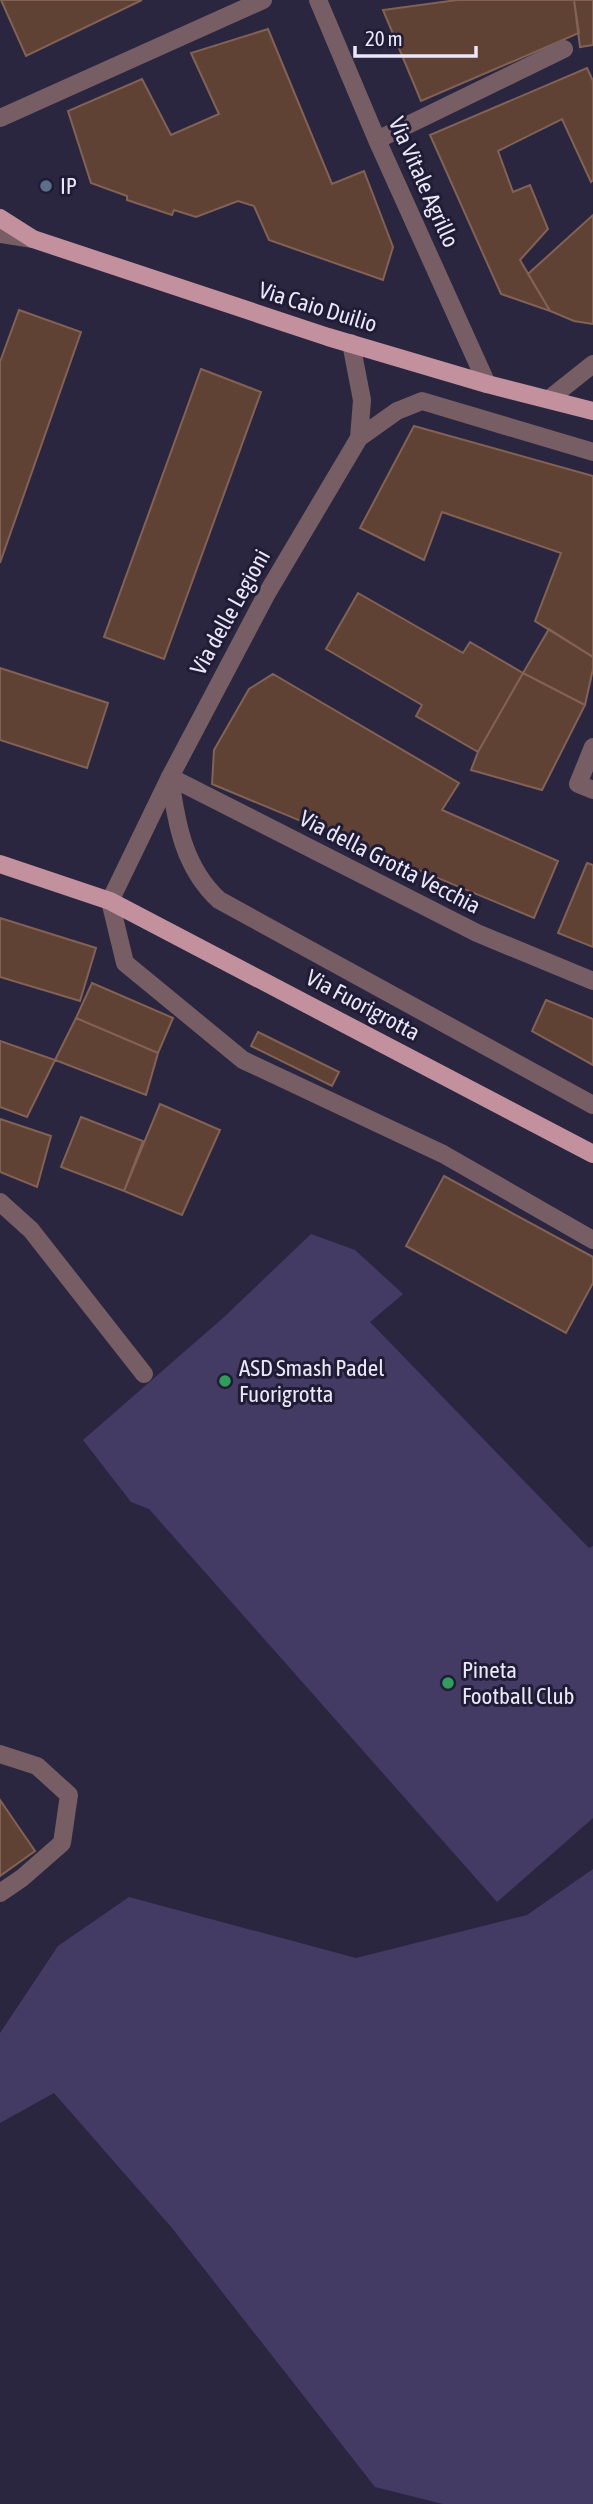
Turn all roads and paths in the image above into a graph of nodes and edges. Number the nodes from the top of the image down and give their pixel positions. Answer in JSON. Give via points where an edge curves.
{"nodes":[{"id":1,"x":263,"y":0,"type":"edge"},
{"id":2,"x":318,"y":0,"type":"edge"},
{"id":3,"x":564,"y":49,"type":"dead end"},
{"id":4,"x":0,"y":118,"type":"edge"},
{"id":5,"x":377,"y":141,"type":"junction"},
{"id":6,"x":0,"y":218,"type":"edge"},
{"id":7,"x":0,"y":234,"type":"edge"},
{"id":8,"x":33,"y":239,"type":"junction"},
{"id":9,"x":351,"y":343,"type":"junction"},
{"id":10,"x":593,"y":365,"type":"edge"},
{"id":11,"x":488,"y":384,"type":"junction"},
{"id":12,"x":549,"y":400,"type":"junction"},
{"id":13,"x":593,"y":411,"type":"edge"},
{"id":14,"x":359,"y":438,"type":"junction"},
{"id":15,"x":593,"y":452,"type":"edge"},
{"id":16,"x":593,"y":747,"type":"edge"},
{"id":17,"x":170,"y":777,"type":"junction"},
{"id":18,"x":593,"y":790,"type":"edge"},
{"id":19,"x":0,"y":864,"type":"edge"},
{"id":20,"x":110,"y":901,"type":"junction"},
{"id":21,"x":593,"y":981,"type":"edge"},
{"id":22,"x":593,"y":1105,"type":"edge"},
{"id":23,"x":593,"y":1154,"type":"edge"},
{"id":24,"x":0,"y":1202,"type":"edge"},
{"id":25,"x":593,"y":1240,"type":"edge"},
{"id":26,"x":144,"y":1374,"type":"dead end"},
{"id":27,"x":0,"y":1754,"type":"edge"},
{"id":28,"x":0,"y":1894,"type":"edge"}],
"edges":[{"from":1,"to":4,"type":"street"},
{"from":2,"to":5,"type":"street","name":"Via Vitale Agrillo"},
{"from":3,"to":5,"type":"street"},
{"from":5,"to":11,"type":"street","name":"Via Vitale Agrillo"},
{"from":6,"to":8,"type":"main road","name":"Via Caio Duilio"},
{"from":7,"to":8,"type":"street"},
{"from":8,"to":9,"type":"main road","name":"Via Caio Duilio"},
{"from":9,"to":11,"type":"main road","name":"Via Caio Duilio"},
{"from":9,"to":14,"type":"street","name":"Via delle Legioni","via":[[362,400]]},
{"from":10,"to":12,"type":"street"},
{"from":11,"to":12,"type":"main road","name":"Via Caio Duilio"},
{"from":12,"to":13,"type":"main road","name":"Via Caio Duilio"},
{"from":14,"to":15,"type":"street","via":[[397,411],[422,401]]},
{"from":14,"to":17,"type":"street","name":"Via delle Legioni","via":[[266,595]]},
{"from":16,"to":18,"type":"street","via":[[578,784]]},
{"from":17,"to":20,"type":"street","name":"Via delle Legioni"},
{"from":17,"to":21,"type":"street","name":"Via della Grotta Vecchia","via":[[477,933]]},
{"from":17,"to":22,"type":"street","via":[[174,809],[191,864],[219,900]]},
{"from":19,"to":20,"type":"main road","name":"Via Fuorigrotta"},
{"from":20,"to":23,"type":"main road","name":"Via Fuorigrotta"},
{"from":20,"to":25,"type":"street","via":[[125,963],[243,1060],[443,1154]]},
{"from":24,"to":26,"type":"street","via":[[31,1230]]},
{"from":27,"to":28,"type":"street","via":[[37,1766],[69,1795],[62,1843]]}]}
